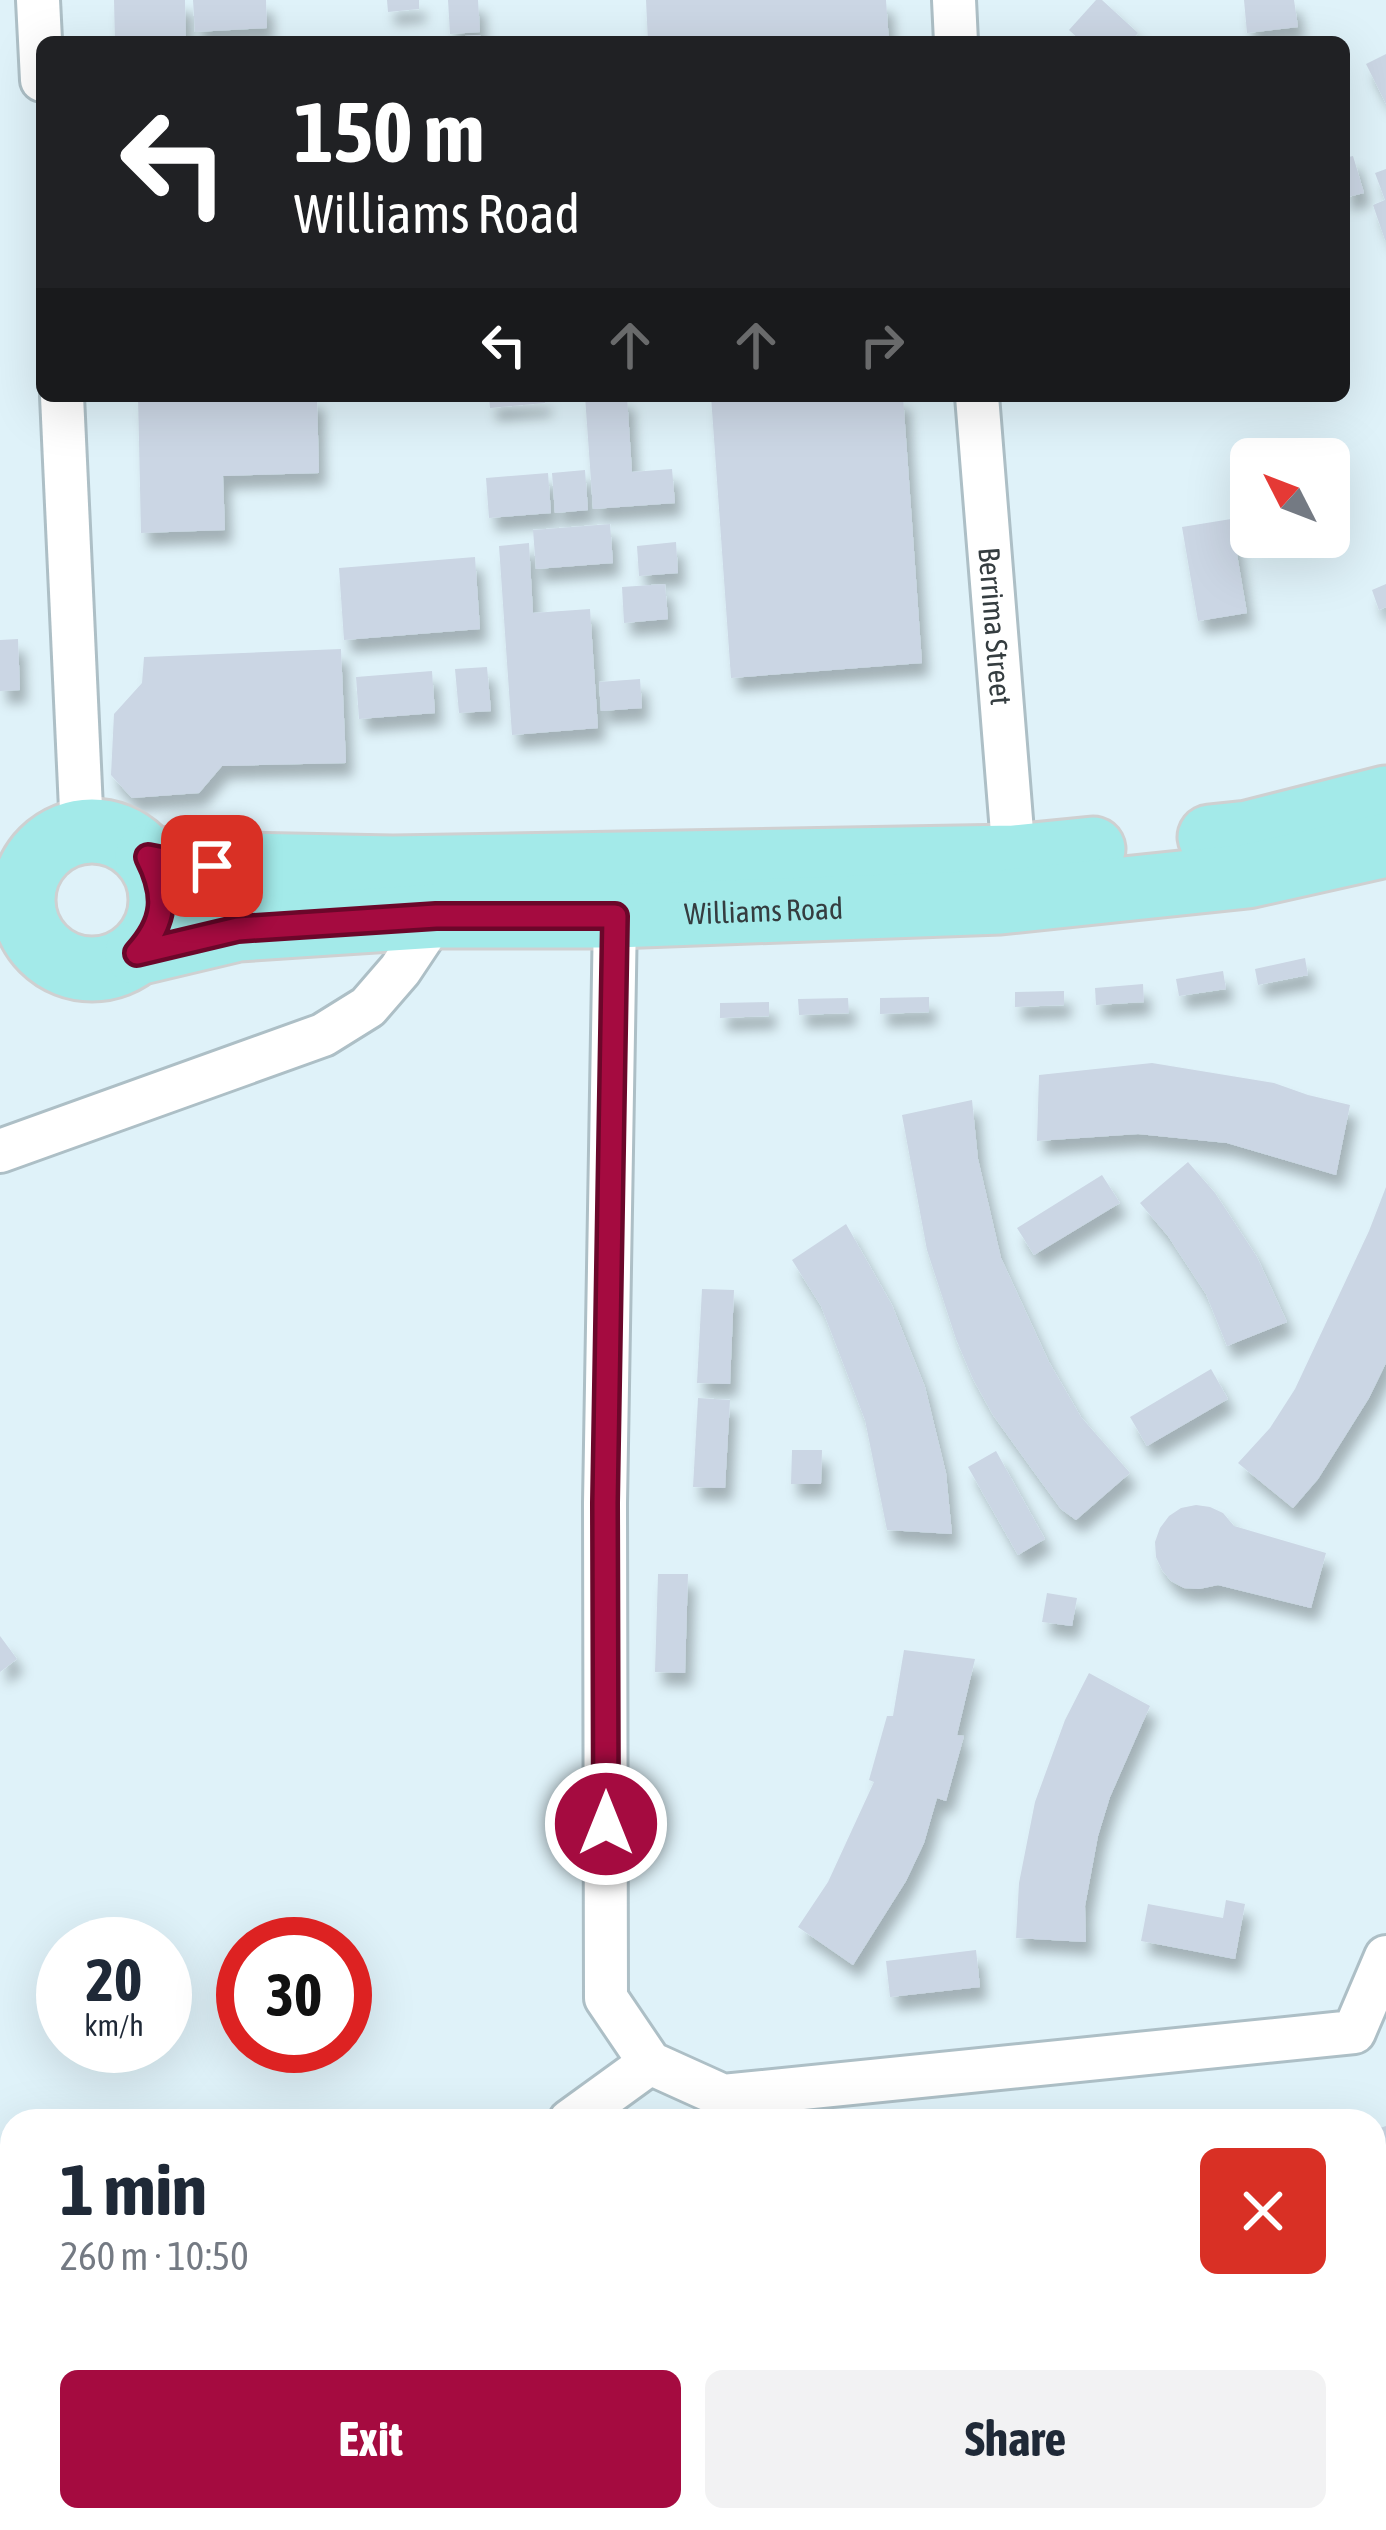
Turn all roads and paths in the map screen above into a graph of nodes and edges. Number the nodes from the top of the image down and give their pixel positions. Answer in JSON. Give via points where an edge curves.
{"nodes":[{"id":1,"x":954,"y":0,"type":"edge"},
{"id":2,"x":956,"y":36,"type":"edge"},
{"id":3,"x":62,"y":402,"type":"edge"},
{"id":4,"x":977,"y":402,"type":"edge"},
{"id":5,"x":1386,"y":798,"type":"edge"},
{"id":6,"x":1386,"y":845,"type":"edge"},
{"id":7,"x":38,"y":853,"type":"edge"},
{"id":8,"x":148,"y":857,"type":"junction"},
{"id":9,"x":1014,"y":857,"type":"junction"},
{"id":10,"x":436,"y":916,"type":"junction"},
{"id":11,"x":615,"y":916,"type":"junction"},
{"id":12,"x":21,"y":948,"type":"edge"},
{"id":13,"x":137,"y":953,"type":"junction"},
{"id":14,"x":0,"y":1151,"type":"edge"},
{"id":15,"x":1386,"y":1957,"type":"edge"},
{"id":16,"x":650,"y":2063,"type":"junction"},
{"id":17,"x":587,"y":2109,"type":"edge"}],
"edges":[{"from":1,"to":2,"type":"street"},
{"from":3,"to":7,"type":"street"},
{"from":4,"to":9,"type":"street","name":"Berrima Street"},
{"from":5,"to":9,"type":"main road","name":"Williams Road","via":[[1248,833]]},
{"from":6,"to":11,"type":"main road","name":"Williams Road","via":[[1247,876],[1000,902]]},
{"from":7,"to":8,"type":"main road","name":"Williams Road","via":[[118,836]]},
{"from":7,"to":12,"type":"main road","name":"Williams Road","via":[[22,902],[28,927]]},
{"from":8,"to":9,"type":"main road","name":"Williams Road","via":[[394,868]]},
{"from":8,"to":13,"type":"main road","via":[[159,918]]},
{"from":10,"to":11,"type":"main road","name":"Williams Road"},
{"from":10,"to":13,"type":"main road","name":"Williams Road","via":[[238,929]]},
{"from":10,"to":14,"type":"street","via":[[368,1006],[322,1035]]},
{"from":11,"to":16,"type":"street","via":[[606,1998]]},
{"from":12,"to":13,"type":"main road","name":"Williams Road","via":[[88,970]]},
{"from":15,"to":16,"type":"street","via":[[1354,2032],[723,2096]]},
{"from":16,"to":17,"type":"street"}]}
